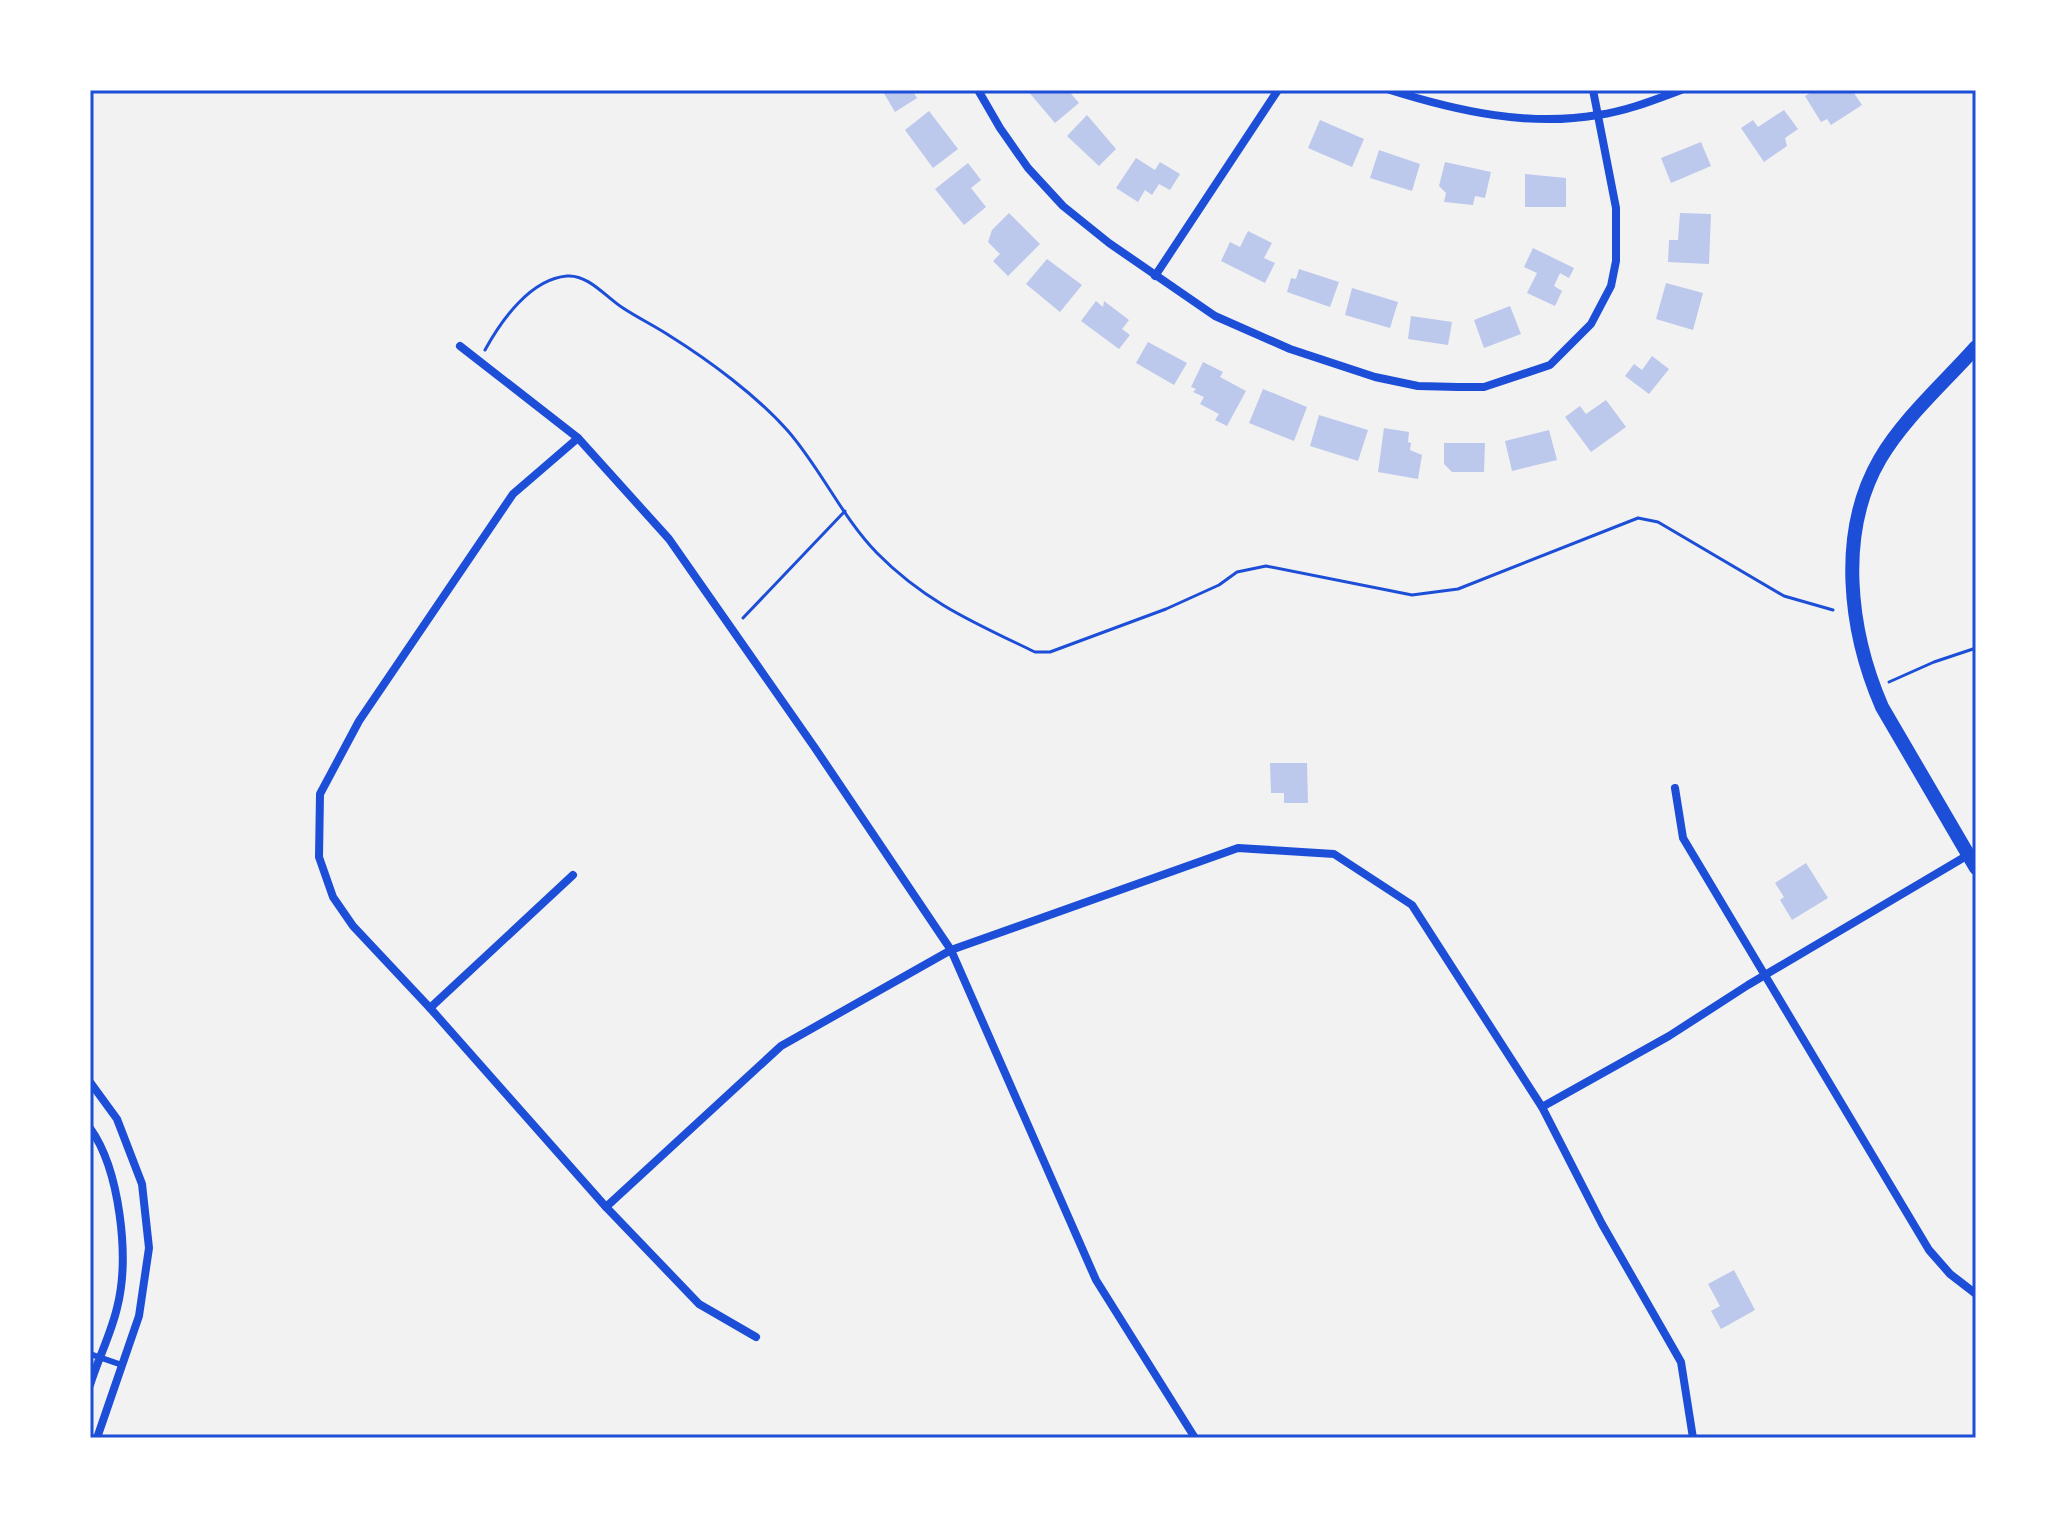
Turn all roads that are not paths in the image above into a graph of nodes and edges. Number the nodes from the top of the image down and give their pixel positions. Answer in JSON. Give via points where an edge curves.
{"nodes":[{"id":1,"x":978,"y":90,"type":"edge"},
{"id":2,"x":1278,"y":90,"type":"edge"},
{"id":3,"x":1390,"y":90,"type":"edge"},
{"id":4,"x":1593,"y":90,"type":"edge"},
{"id":5,"x":1681,"y":90,"type":"edge"},
{"id":6,"x":1598,"y":115,"type":"junction"},
{"id":7,"x":1155,"y":276,"type":"junction"},
{"id":8,"x":460,"y":346,"type":"dead end"},
{"id":9,"x":1976,"y":347,"type":"edge"},
{"id":10,"x":578,"y":438,"type":"junction"},
{"id":11,"x":1675,"y":788,"type":"dead end"},
{"id":12,"x":1972,"y":861,"type":"edge"},
{"id":13,"x":573,"y":875,"type":"dead end"},
{"id":14,"x":951,"y":950,"type":"junction"},
{"id":15,"x":1766,"y":975,"type":"junction"},
{"id":16,"x":430,"y":1008,"type":"junction"},
{"id":17,"x":90,"y":1082,"type":"edge"},
{"id":18,"x":1542,"y":1107,"type":"junction"},
{"id":19,"x":90,"y":1128,"type":"edge"},
{"id":20,"x":606,"y":1207,"type":"junction"},
{"id":21,"x":1976,"y":1294,"type":"edge"},
{"id":22,"x":756,"y":1337,"type":"dead end"},
{"id":23,"x":95,"y":1356,"type":"edge"},
{"id":24,"x":122,"y":1365,"type":"junction"},
{"id":25,"x":90,"y":1385,"type":"edge"},
{"id":26,"x":97,"y":1438,"type":"edge"},
{"id":27,"x":1195,"y":1438,"type":"edge"},
{"id":28,"x":1693,"y":1438,"type":"edge"}],
"edges":[{"from":1,"to":7,"type":"street","via":[[1028,168],[1063,206]]},
{"from":2,"to":7,"type":"street"},
{"from":3,"to":6,"type":"street","via":[[1442,107],[1496,116]]},
{"from":4,"to":6,"type":"street"},
{"from":5,"to":6,"type":"street"},
{"from":6,"to":7,"type":"street","via":[[1616,208],[1611,286],[1591,324],[1550,365],[1507,381],[1484,387],[1418,386],[1375,377],[1290,349],[1215,316]]},
{"from":8,"to":10,"type":"street"},
{"from":9,"to":12,"type":"street","via":[[1895,437],[1869,480],[1856,529],[1853,585],[1858,640],[1882,707]]},
{"from":10,"to":14,"type":"street","via":[[669,539]]},
{"from":10,"to":16,"type":"street","via":[[513,494],[359,721],[320,794],[319,857],[333,897],[353,926]]},
{"from":11,"to":15,"type":"street","via":[[1683,838]]},
{"from":12,"to":15,"type":"street"},
{"from":13,"to":16,"type":"street"},
{"from":14,"to":18,"type":"street","via":[[1238,848],[1334,854],[1412,905]]},
{"from":14,"to":20,"type":"street","via":[[781,1046]]},
{"from":14,"to":27,"type":"street","via":[[1096,1280]]},
{"from":15,"to":18,"type":"street"},
{"from":15,"to":21,"type":"street","via":[[1929,1250]]},
{"from":16,"to":20,"type":"street"},
{"from":17,"to":24,"type":"street","via":[[117,1119],[142,1184],[149,1248],[139,1316]]},
{"from":18,"to":28,"type":"street","via":[[1681,1362]]},
{"from":19,"to":23,"type":"street","via":[[115,1186],[123,1243],[118,1307]]},
{"from":20,"to":22,"type":"street","via":[[699,1304]]},
{"from":23,"to":24,"type":"lane"},
{"from":23,"to":25,"type":"street"},
{"from":24,"to":26,"type":"street"}]}
